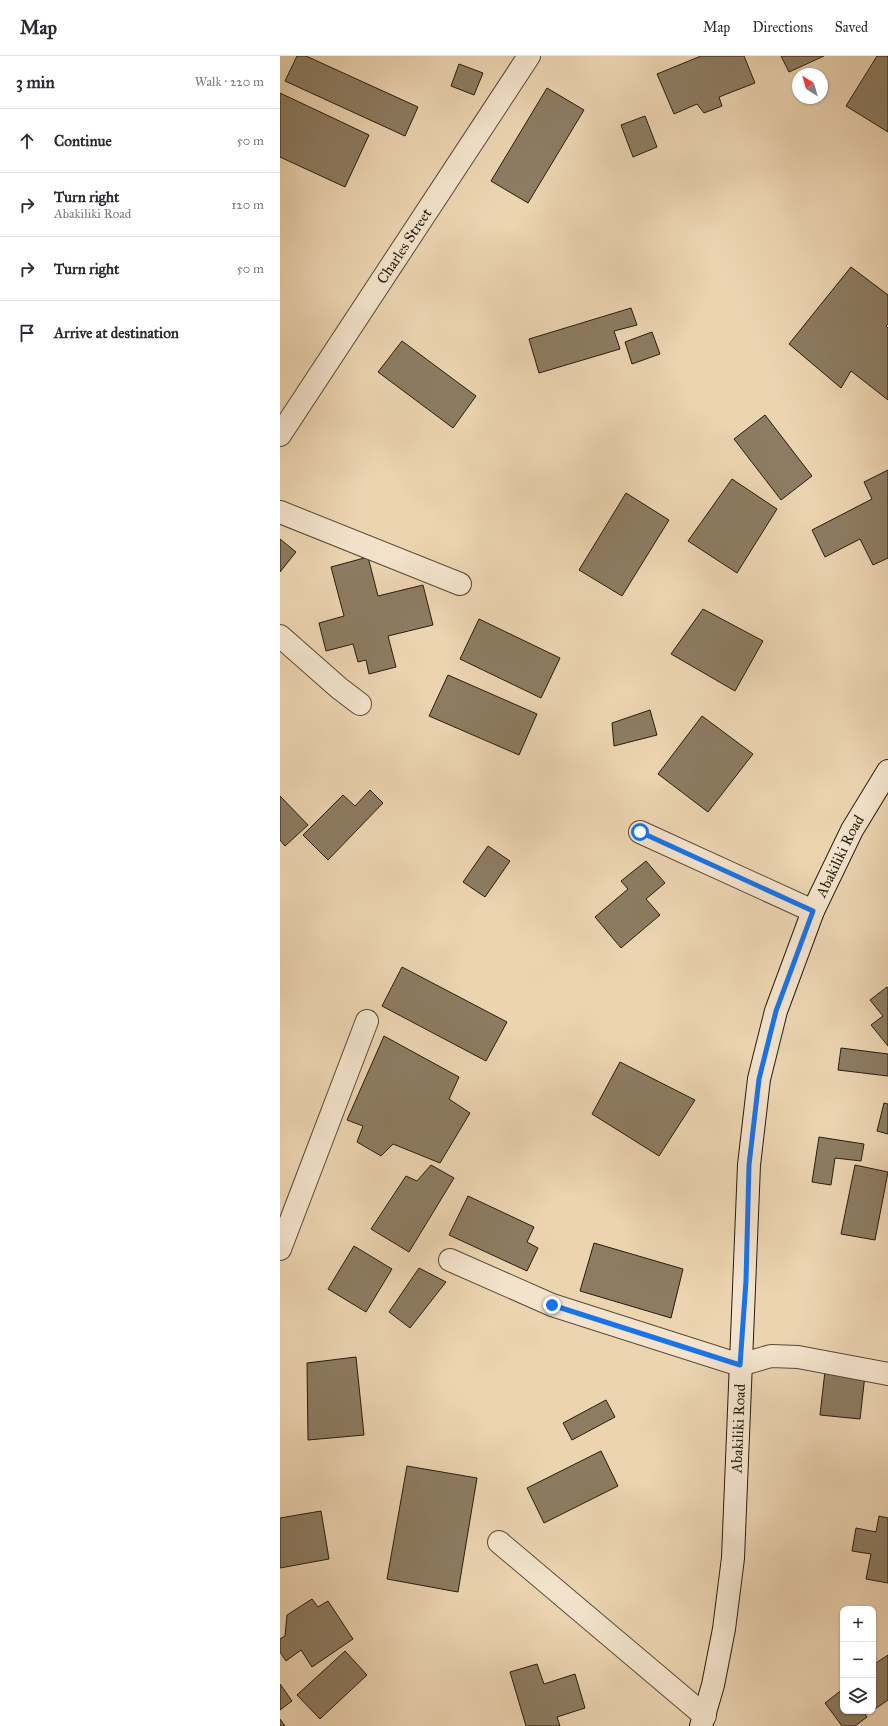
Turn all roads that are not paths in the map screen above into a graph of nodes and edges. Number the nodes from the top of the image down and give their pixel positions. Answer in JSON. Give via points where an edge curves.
{"nodes":[{"id":1,"x":528,"y":56,"type":"edge"},
{"id":2,"x":280,"y":435,"type":"edge"},
{"id":3,"x":280,"y":512,"type":"edge"},
{"id":4,"x":460,"y":584,"type":"dead end"},
{"id":5,"x":280,"y":636,"type":"edge"},
{"id":6,"x":360,"y":704,"type":"dead end"},
{"id":7,"x":888,"y":771,"type":"edge"},
{"id":8,"x":640,"y":832,"type":"dead end"},
{"id":9,"x":813,"y":911,"type":"junction"},
{"id":10,"x":367,"y":1021,"type":"dead end"},
{"id":11,"x":280,"y":1249,"type":"edge"},
{"id":12,"x":450,"y":1260,"type":"dead end"},
{"id":13,"x":740,"y":1365,"type":"junction"},
{"id":14,"x":888,"y":1374,"type":"edge"},
{"id":15,"x":499,"y":1542,"type":"dead end"},
{"id":16,"x":703,"y":1721,"type":"edge"}],
"edges":[{"from":1,"to":2,"type":"street","name":"Charles Street"},
{"from":3,"to":4,"type":"street"},
{"from":5,"to":6,"type":"street"},
{"from":7,"to":9,"type":"street","name":"Abakiliki Road","via":[[852,830]]},
{"from":8,"to":9,"type":"street"},
{"from":9,"to":13,"type":"street","name":"Abakiliki Road","via":[[776,1011],[759,1079],[749,1165],[746,1281]]},
{"from":10,"to":11,"type":"street"},
{"from":12,"to":13,"type":"street","via":[[552,1305]]},
{"from":13,"to":14,"type":"street","via":[[771,1356],[798,1357]]},
{"from":13,"to":16,"type":"street","name":"Abakiliki Road","via":[[732,1558],[714,1685]]},
{"from":15,"to":16,"type":"street"}]}
